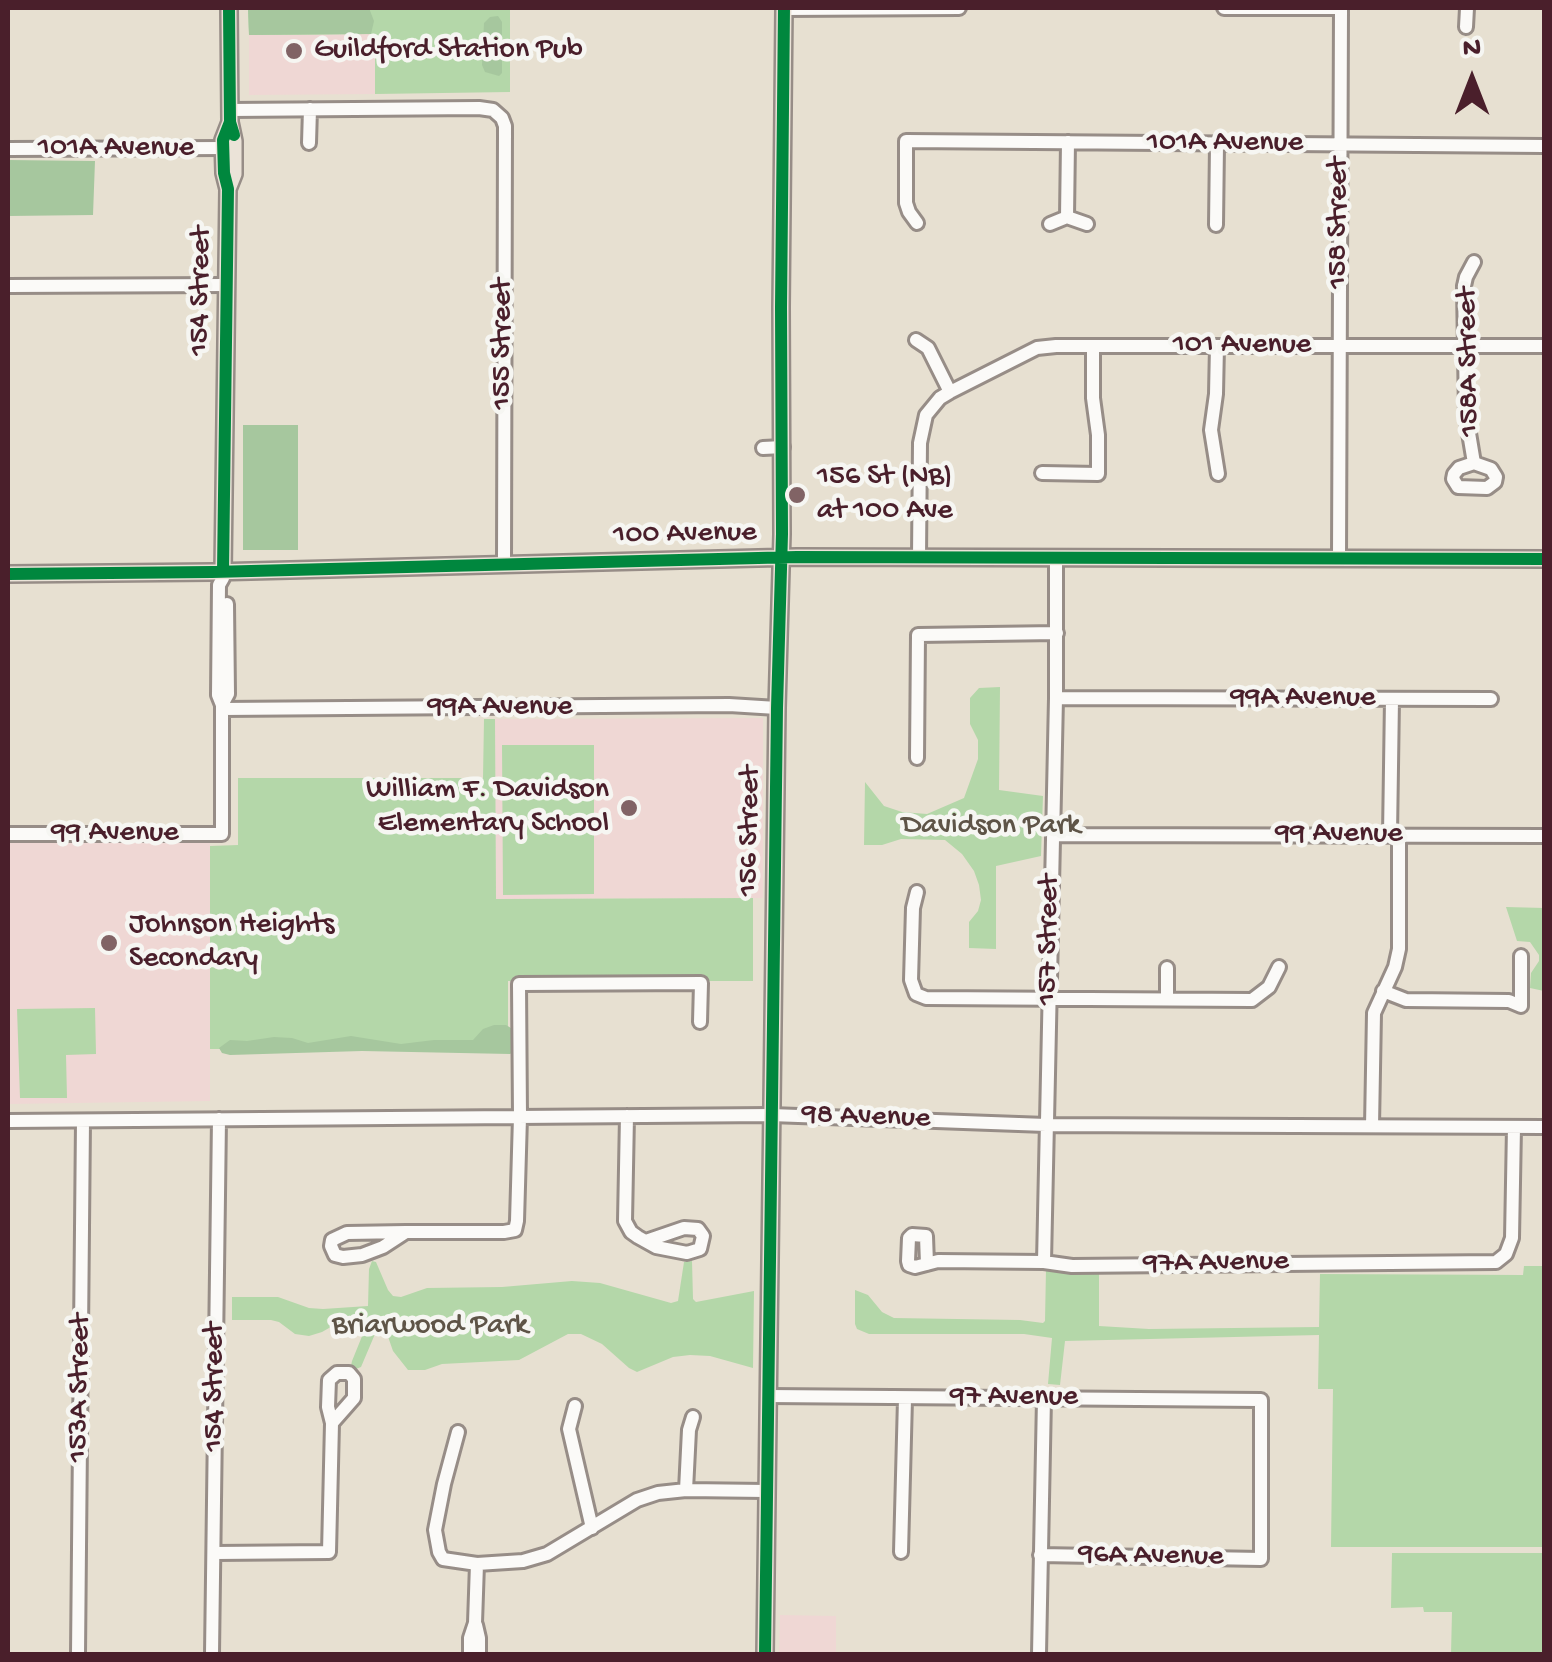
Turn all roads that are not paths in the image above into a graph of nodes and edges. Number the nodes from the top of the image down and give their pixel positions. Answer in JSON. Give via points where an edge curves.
{"nodes":[{"id":1,"x":229,"y":8,"type":"edge"},
{"id":2,"x":784,"y":8,"type":"edge"},
{"id":3,"x":960,"y":8,"type":"edge"},
{"id":4,"x":1224,"y":8,"type":"edge"},
{"id":5,"x":1341,"y":8,"type":"edge"},
{"id":6,"x":1467,"y":8,"type":"edge"},
{"id":7,"x":1466,"y":27,"type":"dead end"},
{"id":8,"x":310,"y":109,"type":"junction"},
{"id":9,"x":230,"y":116,"type":"junction"},
{"id":10,"x":504,"y":126,"type":"joint"},
{"id":11,"x":1068,"y":142,"type":"junction"},
{"id":12,"x":309,"y":143,"type":"dead end"},
{"id":13,"x":1216,"y":145,"type":"junction"},
{"id":14,"x":1340,"y":145,"type":"junction"},
{"id":15,"x":1544,"y":146,"type":"edge"},
{"id":16,"x":224,"y":148,"type":"junction"},
{"id":17,"x":8,"y":149,"type":"edge"},
{"id":18,"x":228,"y":189,"type":"junction"},
{"id":19,"x":1067,"y":217,"type":"junction"},
{"id":20,"x":917,"y":223,"type":"dead end"},
{"id":21,"x":1050,"y":224,"type":"dead end"},
{"id":22,"x":1088,"y":224,"type":"dead end"},
{"id":23,"x":1216,"y":225,"type":"dead end"},
{"id":24,"x":1474,"y":262,"type":"dead end"},
{"id":25,"x":226,"y":285,"type":"junction"},
{"id":26,"x":8,"y":286,"type":"edge"},
{"id":27,"x":916,"y":340,"type":"dead end"},
{"id":28,"x":1093,"y":346,"type":"junction"},
{"id":29,"x":1217,"y":346,"type":"junction"},
{"id":30,"x":1341,"y":346,"type":"junction"},
{"id":31,"x":1465,"y":346,"type":"junction"},
{"id":32,"x":1544,"y":346,"type":"edge"},
{"id":33,"x":950,"y":392,"type":"junction"},
{"id":34,"x":783,"y":447,"type":"junction"},
{"id":35,"x":762,"y":448,"type":"dead end"},
{"id":36,"x":1474,"y":463,"type":"dead end"},
{"id":37,"x":1042,"y":473,"type":"dead end"},
{"id":38,"x":1218,"y":474,"type":"dead end"},
{"id":39,"x":781,"y":557,"type":"junction"},
{"id":40,"x":920,"y":557,"type":"junction"},
{"id":41,"x":1056,"y":558,"type":"junction"},
{"id":42,"x":1339,"y":558,"type":"junction"},
{"id":43,"x":1544,"y":559,"type":"edge"},
{"id":44,"x":504,"y":563,"type":"junction"},
{"id":45,"x":8,"y":574,"type":"edge"},
{"id":46,"x":223,"y":574,"type":"junction"},
{"id":47,"x":1056,"y":632,"type":"junction"},
{"id":48,"x":1056,"y":698,"type":"junction"},
{"id":49,"x":1392,"y":699,"type":"junction"},
{"id":50,"x":1491,"y":699,"type":"dead end"},
{"id":51,"x":222,"y":707,"type":"junction"},
{"id":52,"x":778,"y":708,"type":"junction"},
{"id":53,"x":917,"y":758,"type":"dead end"},
{"id":54,"x":8,"y":834,"type":"edge"},
{"id":55,"x":222,"y":834,"type":"joint"},
{"id":56,"x":1053,"y":835,"type":"junction"},
{"id":57,"x":1395,"y":835,"type":"junction"},
{"id":58,"x":1544,"y":836,"type":"edge"},
{"id":59,"x":917,"y":892,"type":"dead end"},
{"id":60,"x":1521,"y":956,"type":"dead end"},
{"id":61,"x":1279,"y":967,"type":"dead end"},
{"id":62,"x":1168,"y":968,"type":"dead end"},
{"id":63,"x":1383,"y":992,"type":"junction"},
{"id":64,"x":1050,"y":998,"type":"junction"},
{"id":65,"x":1167,"y":999,"type":"junction"},
{"id":66,"x":700,"y":1022,"type":"dead end"},
{"id":67,"x":771,"y":1115,"type":"junction"},
{"id":68,"x":626,"y":1116,"type":"junction"},
{"id":69,"x":520,"y":1117,"type":"junction"},
{"id":70,"x":219,"y":1118,"type":"junction"},
{"id":71,"x":83,"y":1120,"type":"junction"},
{"id":72,"x":8,"y":1121,"type":"edge"},
{"id":73,"x":1046,"y":1125,"type":"junction"},
{"id":74,"x":1372,"y":1126,"type":"junction"},
{"id":75,"x":1514,"y":1127,"type":"junction"},
{"id":76,"x":1544,"y":1127,"type":"edge"},
{"id":77,"x":406,"y":1232,"type":"junction"},
{"id":78,"x":646,"y":1241,"type":"dead end"},
{"id":79,"x":1044,"y":1262,"type":"junction"},
{"id":80,"x":928,"y":1264,"type":"dead end"},
{"id":81,"x":768,"y":1396,"type":"junction"},
{"id":82,"x":1044,"y":1398,"type":"junction"},
{"id":83,"x":905,"y":1399,"type":"junction"},
{"id":84,"x":575,"y":1406,"type":"dead end"},
{"id":85,"x":692,"y":1417,"type":"dead end"},
{"id":86,"x":332,"y":1422,"type":"dead end"},
{"id":87,"x":458,"y":1432,"type":"dead end"},
{"id":88,"x":686,"y":1490,"type":"junction"},
{"id":89,"x":766,"y":1492,"type":"junction"},
{"id":90,"x":592,"y":1528,"type":"junction"},
{"id":91,"x":901,"y":1552,"type":"dead end"},
{"id":92,"x":215,"y":1554,"type":"junction"},
{"id":93,"x":1040,"y":1555,"type":"junction"},
{"id":94,"x":1261,"y":1558,"type":"joint"},
{"id":95,"x":477,"y":1564,"type":"junction"},
{"id":96,"x":475,"y":1623,"type":"junction"},
{"id":97,"x":78,"y":1654,"type":"edge"},
{"id":98,"x":212,"y":1654,"type":"edge"},
{"id":99,"x":470,"y":1654,"type":"edge"},
{"id":100,"x":479,"y":1654,"type":"edge"},
{"id":101,"x":764,"y":1654,"type":"edge"},
{"id":102,"x":1039,"y":1654,"type":"edge"}],
"edges":[{"from":1,"to":9,"type":"main road","name":"154 Street"},
{"from":2,"to":3,"type":"street"},
{"from":2,"to":34,"type":"main road","name":"156 Street"},
{"from":4,"to":5,"type":"street"},
{"from":5,"to":14,"type":"street","name":"158 Street"},
{"from":6,"to":7,"type":"street"},
{"from":8,"to":9,"type":"street","name":"101A Avenue"},
{"from":8,"to":10,"type":"street","name":"101A Avenue","via":[[484,108],[499,114]]},
{"from":8,"to":12,"type":"street"},
{"from":9,"to":16,"type":"main road","name":"154 Street"},
{"from":9,"to":18,"type":"main road","name":"154 Street","via":[[234,174]]},
{"from":10,"to":44,"type":"street","name":"155 Street"},
{"from":11,"to":13,"type":"street","name":"101A Avenue"},
{"from":11,"to":19,"type":"street"},
{"from":11,"to":20,"type":"street","name":"101A Avenue","via":[[906,142],[906,204]]},
{"from":13,"to":14,"type":"street","name":"101A Avenue"},
{"from":13,"to":23,"type":"street"},
{"from":14,"to":15,"type":"street","name":"101A Avenue"},
{"from":14,"to":30,"type":"street","name":"158 Street"},
{"from":16,"to":17,"type":"street","name":"101A Avenue"},
{"from":16,"to":18,"type":"main road","name":"154 Street"},
{"from":18,"to":25,"type":"main road","name":"154 Street"},
{"from":19,"to":21,"type":"street"},
{"from":19,"to":22,"type":"street"},
{"from":24,"to":31,"type":"street","name":"158A Street","via":[[1464,286]]},
{"from":25,"to":26,"type":"street"},
{"from":25,"to":46,"type":"main road","name":"154 Street"},
{"from":27,"to":33,"type":"street","via":[[928,348]]},
{"from":28,"to":29,"type":"street","name":"101 Avenue"},
{"from":28,"to":33,"type":"street","name":"101 Avenue","via":[[1037,348]]},
{"from":28,"to":37,"type":"street","via":[[1098,474]]},
{"from":29,"to":30,"type":"street","name":"101 Avenue"},
{"from":29,"to":38,"type":"street","via":[[1211,430]]},
{"from":30,"to":31,"type":"street","name":"101 Avenue"},
{"from":30,"to":42,"type":"street","name":"158 Street"},
{"from":31,"to":32,"type":"street","name":"101 Avenue"},
{"from":31,"to":36,"type":"street","name":"158A Street"},
{"from":33,"to":40,"type":"street","via":[[930,409],[921,435]]},
{"from":34,"to":35,"type":"street"},
{"from":34,"to":39,"type":"main road","name":"156 Street"},
{"from":39,"to":40,"type":"main road","name":"100 Avenue"},
{"from":39,"to":44,"type":"main road","name":"100 Avenue"},
{"from":39,"to":52,"type":"main road","name":"156 Street"},
{"from":40,"to":41,"type":"main road","name":"100 Avenue"},
{"from":41,"to":42,"type":"main road","name":"100 Avenue"},
{"from":41,"to":47,"type":"street","name":"157 Street"},
{"from":42,"to":43,"type":"main road","name":"100 Avenue"},
{"from":44,"to":46,"type":"main road","name":"100 Avenue"},
{"from":45,"to":46,"type":"main road","name":"100 Avenue"},
{"from":46,"to":51,"type":"street","name":"154 Street"},
{"from":47,"to":48,"type":"street","name":"157 Street"},
{"from":47,"to":53,"type":"street","via":[[918,634]]},
{"from":48,"to":49,"type":"street","name":"99A Avenue"},
{"from":48,"to":56,"type":"street","name":"157 Street"},
{"from":49,"to":50,"type":"street","name":"99A Avenue"},
{"from":49,"to":57,"type":"street"},
{"from":51,"to":52,"type":"street","name":"99A Avenue"},
{"from":51,"to":55,"type":"street","name":"154 Street"},
{"from":52,"to":67,"type":"main road","name":"156 Street"},
{"from":54,"to":55,"type":"street","name":"99 Avenue"},
{"from":56,"to":57,"type":"street","name":"99 Avenue"},
{"from":56,"to":64,"type":"street","name":"157 Street"},
{"from":57,"to":58,"type":"street","name":"99 Avenue"},
{"from":57,"to":63,"type":"street","via":[[1399,948]]},
{"from":59,"to":64,"type":"street","via":[[911,974],[916,994]]},
{"from":60,"to":63,"type":"street","via":[[1521,1006],[1406,1000]]},
{"from":61,"to":65,"type":"street","via":[[1252,1000]]},
{"from":62,"to":65,"type":"street"},
{"from":63,"to":74,"type":"street","via":[[1372,1023]]},
{"from":64,"to":65,"type":"street"},
{"from":64,"to":73,"type":"street","name":"157 Street"},
{"from":66,"to":69,"type":"street","via":[[701,983],[519,984]]},
{"from":67,"to":68,"type":"street","name":"98 Avenue"},
{"from":67,"to":73,"type":"street","name":"98 Avenue"},
{"from":67,"to":81,"type":"main road","name":"156 Street"},
{"from":68,"to":69,"type":"street","name":"98 Avenue"},
{"from":68,"to":78,"type":"street","via":[[625,1221]]},
{"from":69,"to":70,"type":"street","name":"98 Avenue"},
{"from":69,"to":77,"type":"street","via":[[515,1230]]},
{"from":70,"to":71,"type":"street","name":"98 Avenue"},
{"from":70,"to":92,"type":"street","name":"154 Street"},
{"from":71,"to":72,"type":"street","name":"98 Avenue"},
{"from":71,"to":97,"type":"street","name":"153A Street"},
{"from":73,"to":74,"type":"street","name":"98 Avenue"},
{"from":73,"to":79,"type":"street","name":"157 Street"},
{"from":74,"to":75,"type":"street","name":"98 Avenue"},
{"from":75,"to":76,"type":"street","name":"98 Avenue"},
{"from":75,"to":79,"type":"street","name":"97A Avenue","via":[[1512,1238],[1496,1262]]},
{"from":77,"to":77,"type":"street","via":[[362,1255],[343,1258],[331,1246],[347,1233]]},
{"from":79,"to":80,"type":"street","name":"97A Avenue"},
{"from":81,"to":83,"type":"street","name":"97 Avenue"},
{"from":81,"to":89,"type":"main road","name":"156 Street"},
{"from":82,"to":83,"type":"street","name":"97 Avenue"},
{"from":82,"to":93,"type":"street"},
{"from":82,"to":94,"type":"street","name":"97 Avenue","via":[[1260,1400]]},
{"from":83,"to":91,"type":"street"},
{"from":84,"to":90,"type":"street","via":[[569,1429]]},
{"from":85,"to":88,"type":"street"},
{"from":86,"to":92,"type":"street","via":[[329,1552]]},
{"from":87,"to":95,"type":"street","via":[[436,1537],[444,1560]]},
{"from":88,"to":89,"type":"street"},
{"from":88,"to":90,"type":"street","via":[[644,1497]]},
{"from":89,"to":101,"type":"main road","name":"156 Street"},
{"from":90,"to":95,"type":"street","via":[[540,1557]]},
{"from":92,"to":98,"type":"street","name":"154 Street"},
{"from":93,"to":94,"type":"street","name":"96A Avenue"},
{"from":93,"to":102,"type":"street"},
{"from":95,"to":96,"type":"street"},
{"from":96,"to":99,"type":"street"},
{"from":96,"to":100,"type":"street"}]}
